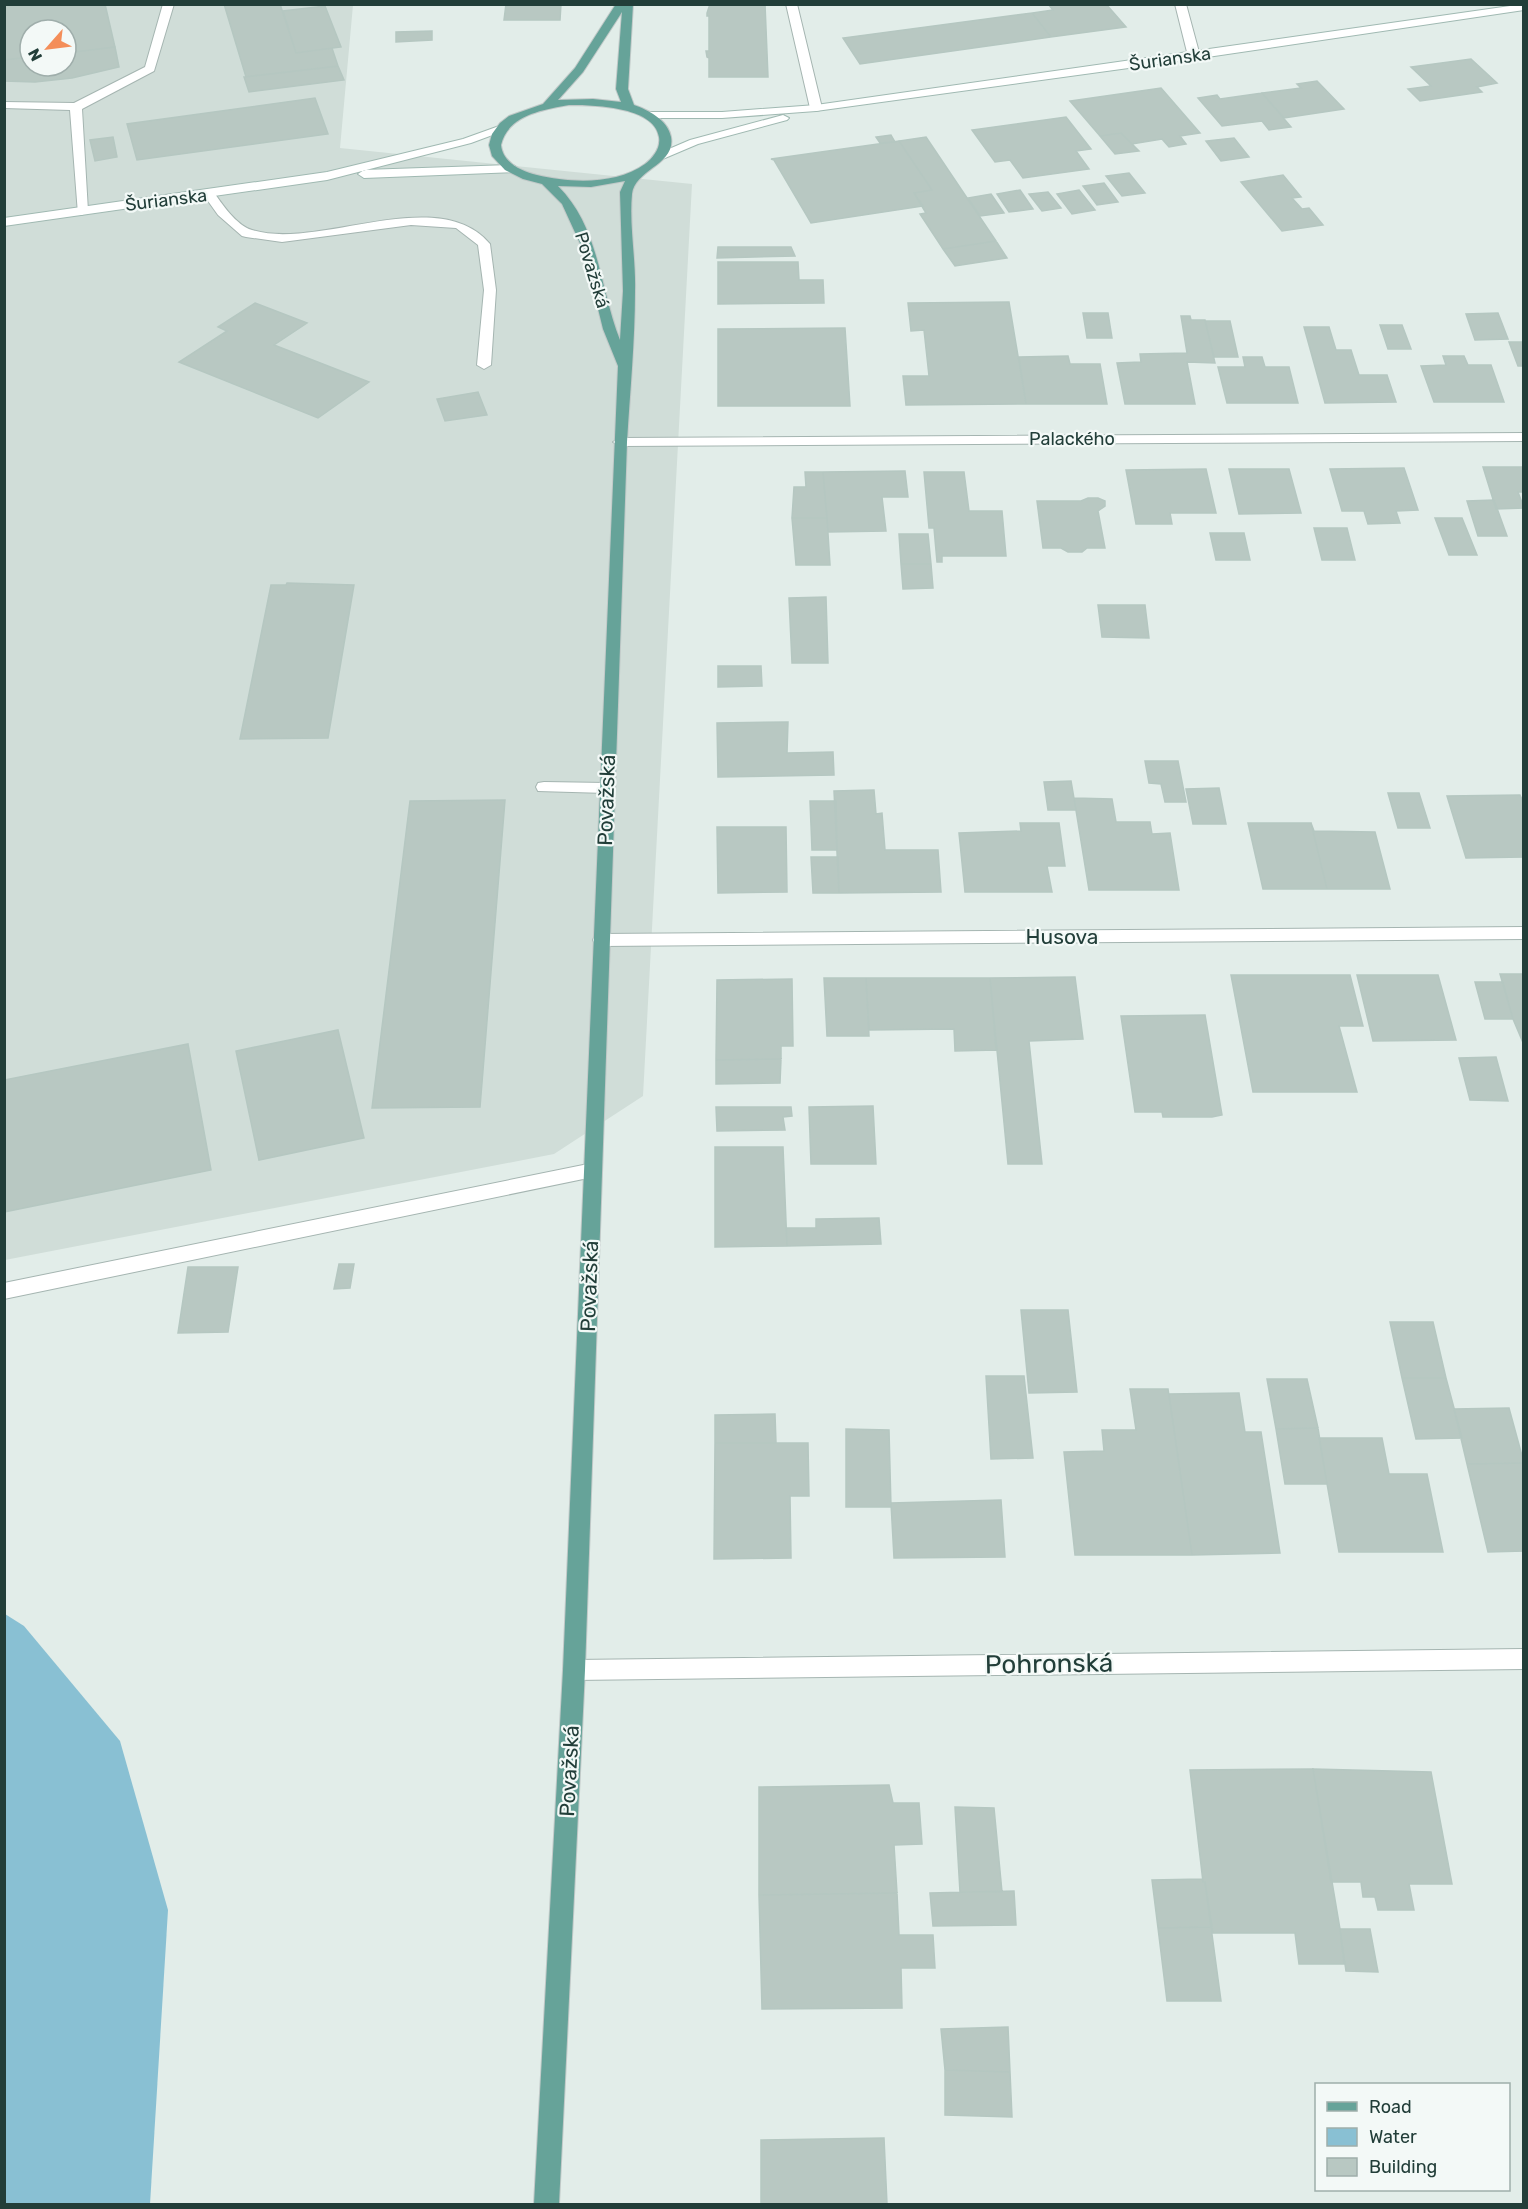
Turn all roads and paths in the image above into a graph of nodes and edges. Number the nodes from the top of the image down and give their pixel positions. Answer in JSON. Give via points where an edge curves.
{"nodes":[{"id":1,"x":169,"y":4,"type":"edge"},
{"id":2,"x":622,"y":4,"type":"edge"},
{"id":3,"x":628,"y":4,"type":"edge"},
{"id":4,"x":791,"y":4,"type":"edge"},
{"id":5,"x":1180,"y":4,"type":"edge"},
{"id":6,"x":1524,"y":7,"type":"edge"},
{"id":7,"x":1194,"y":56,"type":"junction"},
{"id":8,"x":4,"y":105,"type":"edge"},
{"id":9,"x":548,"y":105,"type":"junction"},
{"id":10,"x":76,"y":107,"type":"junction"},
{"id":11,"x":629,"y":108,"type":"junction"},
{"id":12,"x":816,"y":108,"type":"junction"},
{"id":13,"x":646,"y":115,"type":"junction"},
{"id":14,"x":502,"y":128,"type":"junction"},
{"id":15,"x":661,"y":155,"type":"junction"},
{"id":16,"x":511,"y":169,"type":"junction"},
{"id":17,"x":636,"y":174,"type":"junction"},
{"id":18,"x":327,"y":176,"type":"junction"},
{"id":19,"x":548,"y":182,"type":"junction"},
{"id":20,"x":209,"y":194,"type":"junction"},
{"id":21,"x":82,"y":211,"type":"junction"},
{"id":22,"x":4,"y":222,"type":"edge"},
{"id":23,"x":484,"y":365,"type":"dead end"},
{"id":24,"x":623,"y":366,"type":"junction"},
{"id":25,"x":1524,"y":436,"type":"edge"},
{"id":26,"x":620,"y":442,"type":"junction"},
{"id":27,"x":544,"y":787,"type":"dead end"},
{"id":28,"x":606,"y":788,"type":"junction"},
{"id":29,"x":1524,"y":933,"type":"edge"},
{"id":30,"x":601,"y":940,"type":"junction"},
{"id":31,"x":593,"y":1170,"type":"junction"},
{"id":32,"x":4,"y":1291,"type":"edge"},
{"id":33,"x":1524,"y":1659,"type":"edge"},
{"id":34,"x":574,"y":1670,"type":"junction"},
{"id":35,"x":546,"y":2205,"type":"edge"}],
"edges":[{"from":1,"to":10,"type":"street","via":[[150,69]]},
{"from":2,"to":9,"type":"main road","via":[[579,70]]},
{"from":3,"to":11,"type":"main road","via":[[622,89]]},
{"from":4,"to":12,"type":"street"},
{"from":5,"to":7,"type":"street"},
{"from":6,"to":7,"type":"street","name":"Šurianska"},
{"from":7,"to":12,"type":"street","name":"Šurianska"},
{"from":8,"to":10,"type":"street"},
{"from":9,"to":11,"type":"main road","via":[[590,102]]},
{"from":9,"to":14,"type":"main road","via":[[521,115]]},
{"from":10,"to":21,"type":"street"},
{"from":11,"to":13,"type":"main road"},
{"from":12,"to":13,"type":"street","name":"Šurianska","via":[[722,115]]},
{"from":12,"to":15,"type":"street","name":"Šurianska"},
{"from":13,"to":15,"type":"main road","via":[[664,133],[666,144]]},
{"from":14,"to":16,"type":"main road","via":[[495,149]]},
{"from":14,"to":18,"type":"street","name":"Šurianska","via":[[467,141]]},
{"from":15,"to":17,"type":"main road"},
{"from":16,"to":18,"type":"street","name":"Šurianska"},
{"from":16,"to":19,"type":"main road"},
{"from":17,"to":19,"type":"main road","via":[[593,184]]},
{"from":17,"to":24,"type":"main road","name":"Považská","via":[[626,192],[629,291]]},
{"from":18,"to":20,"type":"street","name":"Šurianska"},
{"from":19,"to":24,"type":"main road","name":"Považská","via":[[567,202],[580,227]]},
{"from":20,"to":21,"type":"street","name":"Šurianska"},
{"from":20,"to":23,"type":"street","via":[[246,233],[282,238],[411,221],[459,225],[484,244],[489,290]]},
{"from":21,"to":22,"type":"street","name":"Šurianska"},
{"from":24,"to":26,"type":"main road","name":"Považská"},
{"from":25,"to":26,"type":"street","name":"Palackého"},
{"from":26,"to":28,"type":"main road","name":"Považská"},
{"from":27,"to":28,"type":"street"},
{"from":28,"to":30,"type":"main road","name":"Považská"},
{"from":29,"to":30,"type":"street","name":"Husova"},
{"from":30,"to":31,"type":"main road","name":"Považská"},
{"from":31,"to":32,"type":"street"},
{"from":31,"to":34,"type":"main road","name":"Považská"},
{"from":33,"to":34,"type":"street","name":"Pohronská"},
{"from":34,"to":35,"type":"main road","name":"Považská"}]}
